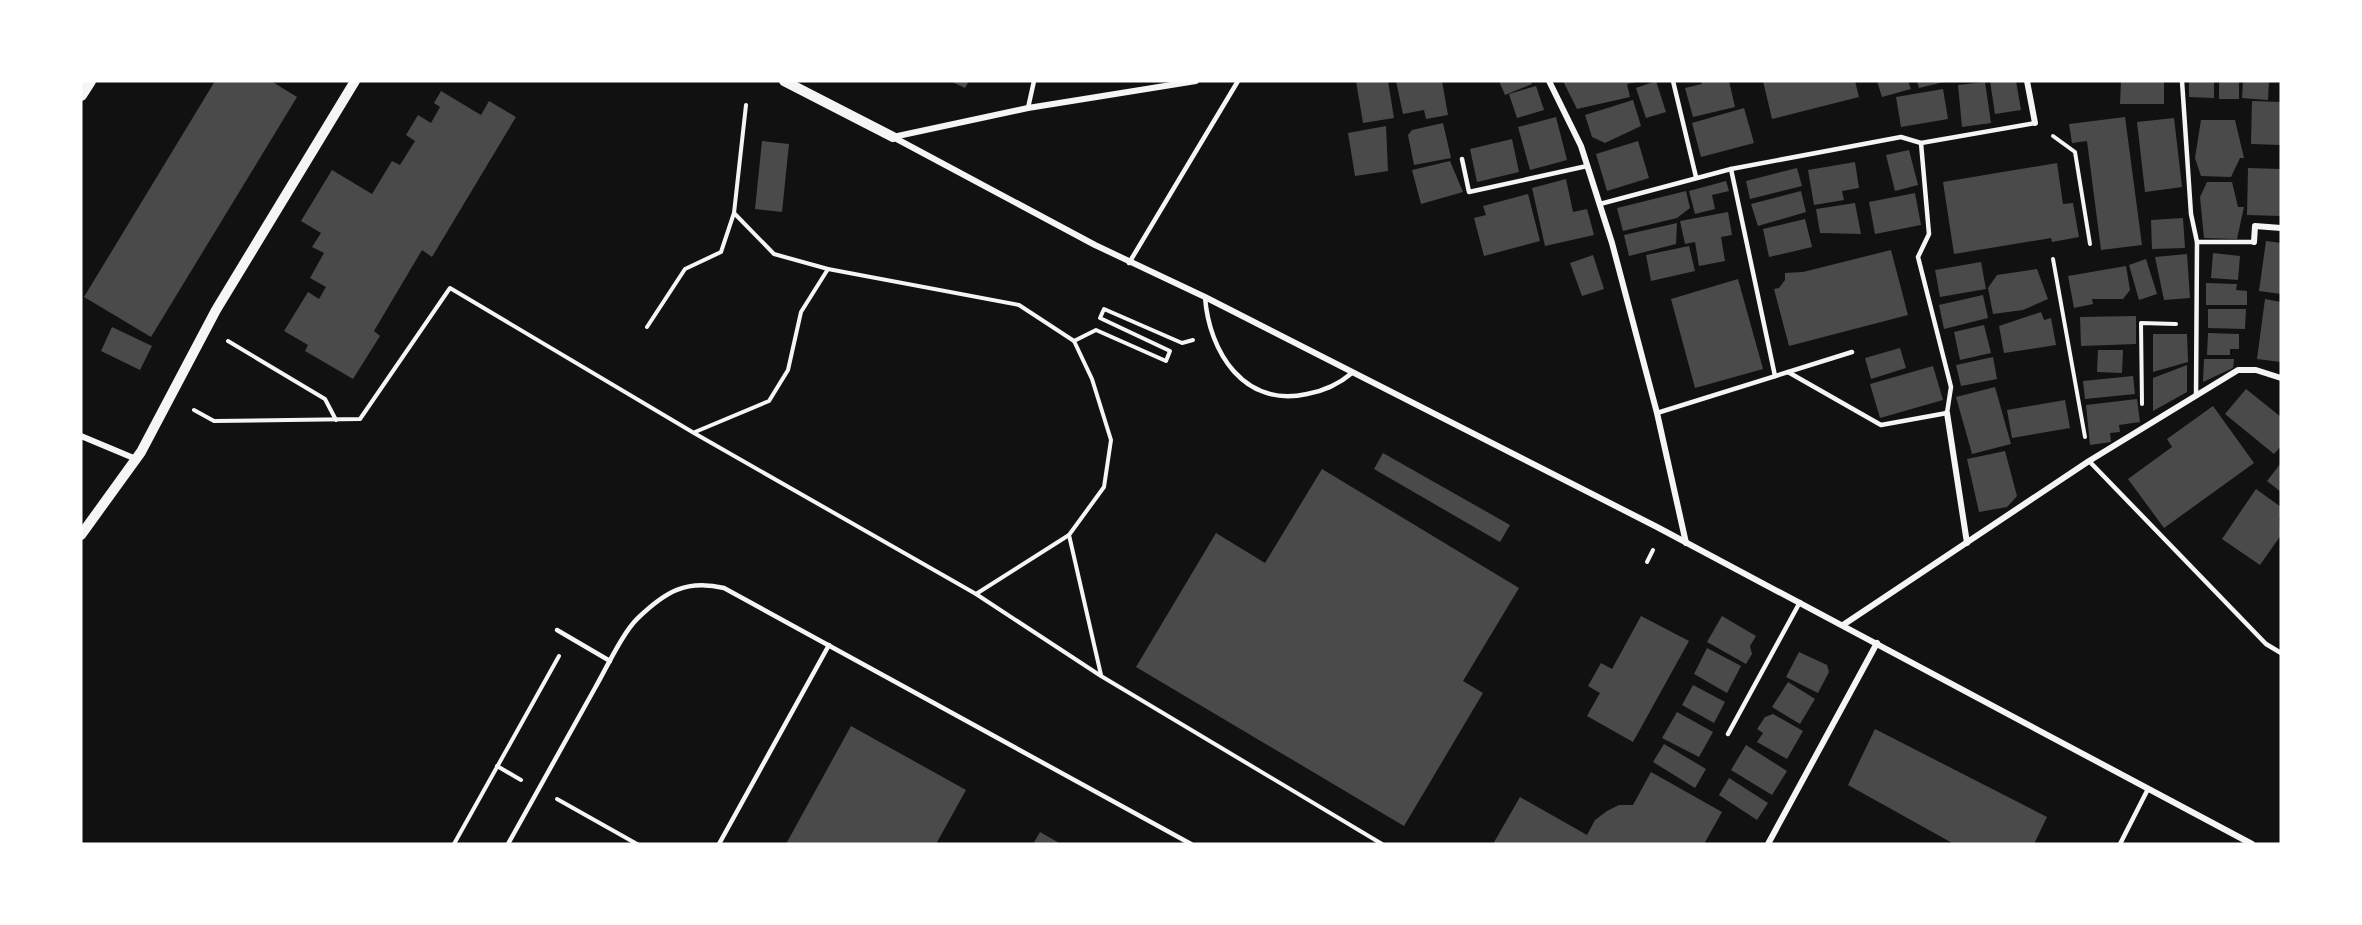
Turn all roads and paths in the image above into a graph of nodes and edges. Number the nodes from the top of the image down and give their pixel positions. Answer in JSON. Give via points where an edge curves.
{"nodes":[{"id":1,"x":90,"y":81,"type":"edge"},
{"id":2,"x":356,"y":81,"type":"edge"},
{"id":3,"x":784,"y":81,"type":"edge"},
{"id":4,"x":1034,"y":81,"type":"edge"},
{"id":5,"x":1196,"y":81,"type":"edge"},
{"id":6,"x":1238,"y":81,"type":"edge"},
{"id":7,"x":1549,"y":81,"type":"edge"},
{"id":8,"x":1673,"y":81,"type":"edge"},
{"id":9,"x":2027,"y":81,"type":"edge"},
{"id":10,"x":2182,"y":81,"type":"edge"},
{"id":11,"x":81,"y":95,"type":"edge"},
{"id":12,"x":746,"y":105,"type":"dead end"},
{"id":13,"x":1028,"y":108,"type":"junction"},
{"id":14,"x":2035,"y":123,"type":"junction"},
{"id":15,"x":893,"y":137,"type":"junction"},
{"id":16,"x":1921,"y":143,"type":"junction"},
{"id":17,"x":1462,"y":159,"type":"dead end"},
{"id":18,"x":1587,"y":166,"type":"junction"},
{"id":19,"x":1731,"y":169,"type":"junction"},
{"id":20,"x":1696,"y":177,"type":"junction"},
{"id":21,"x":1600,"y":204,"type":"junction"},
{"id":22,"x":734,"y":213,"type":"junction"},
{"id":23,"x":2281,"y":228,"type":"edge"},
{"id":24,"x":2197,"y":242,"type":"junction"},
{"id":25,"x":2254,"y":242,"type":"joint"},
{"id":26,"x":2090,"y":244,"type":"dead end"},
{"id":27,"x":2053,"y":259,"type":"dead end"},
{"id":28,"x":1129,"y":263,"type":"junction"},
{"id":29,"x":828,"y":268,"type":"junction"},
{"id":30,"x":1205,"y":297,"type":"junction"},
{"id":31,"x":2196,"y":324,"type":"junction"},
{"id":32,"x":647,"y":327,"type":"dead end"},
{"id":33,"x":1211,"y":335,"type":"junction"},
{"id":34,"x":228,"y":341,"type":"dead end"},
{"id":35,"x":1074,"y":341,"type":"junction"},
{"id":36,"x":1852,"y":352,"type":"dead end"},
{"id":37,"x":1788,"y":372,"type":"junction"},
{"id":38,"x":1352,"y":373,"type":"junction"},
{"id":39,"x":1775,"y":376,"type":"junction"},
{"id":40,"x":2281,"y":378,"type":"edge"},
{"id":41,"x":2196,"y":396,"type":"junction"},
{"id":42,"x":194,"y":410,"type":"dead end"},
{"id":43,"x":1656,"y":413,"type":"junction"},
{"id":44,"x":1947,"y":413,"type":"junction"},
{"id":45,"x":336,"y":420,"type":"junction"},
{"id":46,"x":2142,"y":429,"type":"junction"},
{"id":47,"x":694,"y":432,"type":"junction"},
{"id":48,"x":81,"y":436,"type":"edge"},
{"id":49,"x":136,"y":459,"type":"junction"},
{"id":50,"x":2089,"y":461,"type":"junction"},
{"id":51,"x":81,"y":535,"type":"edge"},
{"id":52,"x":1069,"y":535,"type":"junction"},
{"id":53,"x":1686,"y":543,"type":"junction"},
{"id":54,"x":1967,"y":543,"type":"junction"},
{"id":55,"x":1655,"y":546,"type":"dead end"},
{"id":56,"x":1647,"y":562,"type":"dead end"},
{"id":57,"x":976,"y":594,"type":"junction"},
{"id":58,"x":1800,"y":602,"type":"junction"},
{"id":59,"x":1843,"y":625,"type":"junction"},
{"id":60,"x":557,"y":630,"type":"dead end"},
{"id":61,"x":570,"y":637,"type":"junction"},
{"id":62,"x":1877,"y":644,"type":"junction"},
{"id":63,"x":829,"y":645,"type":"junction"},
{"id":64,"x":2281,"y":653,"type":"edge"},
{"id":65,"x":610,"y":661,"type":"junction"},
{"id":66,"x":1101,"y":676,"type":"junction"},
{"id":67,"x":1728,"y":734,"type":"dead end"},
{"id":68,"x":497,"y":766,"type":"junction"},
{"id":69,"x":539,"y":789,"type":"junction"},
{"id":70,"x":2148,"y":789,"type":"junction"},
{"id":71,"x":454,"y":844,"type":"edge"},
{"id":72,"x":508,"y":844,"type":"edge"},
{"id":73,"x":638,"y":844,"type":"edge"},
{"id":74,"x":719,"y":844,"type":"edge"},
{"id":75,"x":1191,"y":844,"type":"edge"},
{"id":76,"x":1382,"y":844,"type":"edge"},
{"id":77,"x":1768,"y":844,"type":"edge"},
{"id":78,"x":2120,"y":844,"type":"edge"},
{"id":79,"x":2252,"y":844,"type":"edge"}],
"edges":[{"from":1,"to":11,"type":"main road"},
{"from":2,"to":49,"type":"street","via":[[216,310]]},
{"from":3,"to":15,"type":"street"},
{"from":4,"to":13,"type":"lane"},
{"from":5,"to":13,"type":"street"},
{"from":6,"to":28,"type":"lane"},
{"from":7,"to":18,"type":"street"},
{"from":8,"to":20,"type":"lane"},
{"from":9,"to":14,"type":"street"},
{"from":10,"to":24,"type":"lane","via":[[2191,214]]},
{"from":12,"to":22,"type":"path"},
{"from":13,"to":15,"type":"street"},
{"from":14,"to":16,"type":"lane"},
{"from":14,"to":26,"type":"path","via":[[2075,152]]},
{"from":15,"to":28,"type":"street"},
{"from":16,"to":19,"type":"lane","via":[[1901,137]]},
{"from":16,"to":44,"type":"lane","via":[[1929,234],[1918,257],[1951,387]]},
{"from":17,"to":18,"type":"lane","via":[[1469,192]]},
{"from":18,"to":21,"type":"street"},
{"from":19,"to":20,"type":"lane"},
{"from":19,"to":39,"type":"lane"},
{"from":20,"to":21,"type":"lane"},
{"from":21,"to":43,"type":"street"},
{"from":22,"to":29,"type":"path","via":[[774,254]]},
{"from":22,"to":32,"type":"path","via":[[721,252],[685,268]]},
{"from":23,"to":25,"type":"street","via":[[2255,226]]},
{"from":24,"to":25,"type":"lane"},
{"from":24,"to":31,"type":"lane"},
{"from":27,"to":50,"type":"path"},
{"from":28,"to":30,"type":"street"},
{"from":29,"to":35,"type":"path","via":[[1019,305]]},
{"from":29,"to":47,"type":"path","via":[[801,312],[788,370],[769,401]]},
{"from":30,"to":33,"type":"lane"},
{"from":30,"to":38,"type":"street"},
{"from":31,"to":41,"type":"lane"},
{"from":31,"to":46,"type":"path","via":[[2141,323]]},
{"from":33,"to":35,"type":"path","via":[[1182,343],[1104,309],[1100,318],[1170,351],[1166,361],[1096,330]]},
{"from":33,"to":38,"type":"lane","via":[[1233,371],[1260,391],[1277,397],[1319,392]]},
{"from":34,"to":45,"type":"path","via":[[325,399]]},
{"from":35,"to":52,"type":"path","via":[[1092,379],[1111,440],[1104,487]]},
{"from":36,"to":37,"type":"lane"},
{"from":37,"to":39,"type":"lane"},
{"from":37,"to":44,"type":"lane","via":[[1881,425]]},
{"from":38,"to":53,"type":"street"},
{"from":39,"to":43,"type":"lane"},
{"from":40,"to":41,"type":"street","via":[[2256,370],[2238,370]]},
{"from":41,"to":46,"type":"street"},
{"from":42,"to":45,"type":"path","via":[[214,421]]},
{"from":43,"to":53,"type":"street"},
{"from":44,"to":54,"type":"street"},
{"from":45,"to":47,"type":"path","via":[[360,419],[450,288]]},
{"from":46,"to":50,"type":"street"},
{"from":47,"to":57,"type":"path"},
{"from":48,"to":49,"type":"street"},
{"from":49,"to":51,"type":"street"},
{"from":50,"to":54,"type":"street"},
{"from":50,"to":64,"type":"lane","via":[[2266,644]]},
{"from":52,"to":57,"type":"path"},
{"from":52,"to":66,"type":"path"},
{"from":53,"to":58,"type":"street"},
{"from":54,"to":59,"type":"street"},
{"from":55,"to":56,"type":"path"},
{"from":57,"to":66,"type":"path"},
{"from":58,"to":59,"type":"street"},
{"from":58,"to":67,"type":"lane"},
{"from":59,"to":62,"type":"street"},
{"from":60,"to":61,"type":"lane"},
{"from":61,"to":65,"type":"lane"},
{"from":61,"to":68,"type":"path"},
{"from":62,"to":70,"type":"street"},
{"from":62,"to":77,"type":"street"},
{"from":63,"to":65,"type":"lane","via":[[724,588],[707,584],[683,586],[658,601],[636,620]]},
{"from":63,"to":74,"type":"lane"},
{"from":63,"to":75,"type":"lane"},
{"from":65,"to":69,"type":"lane"},
{"from":66,"to":76,"type":"path"},
{"from":68,"to":69,"type":"path"},
{"from":68,"to":71,"type":"path"},
{"from":69,"to":72,"type":"lane"},
{"from":69,"to":73,"type":"path"},
{"from":70,"to":78,"type":"lane"},
{"from":70,"to":79,"type":"street"}]}
